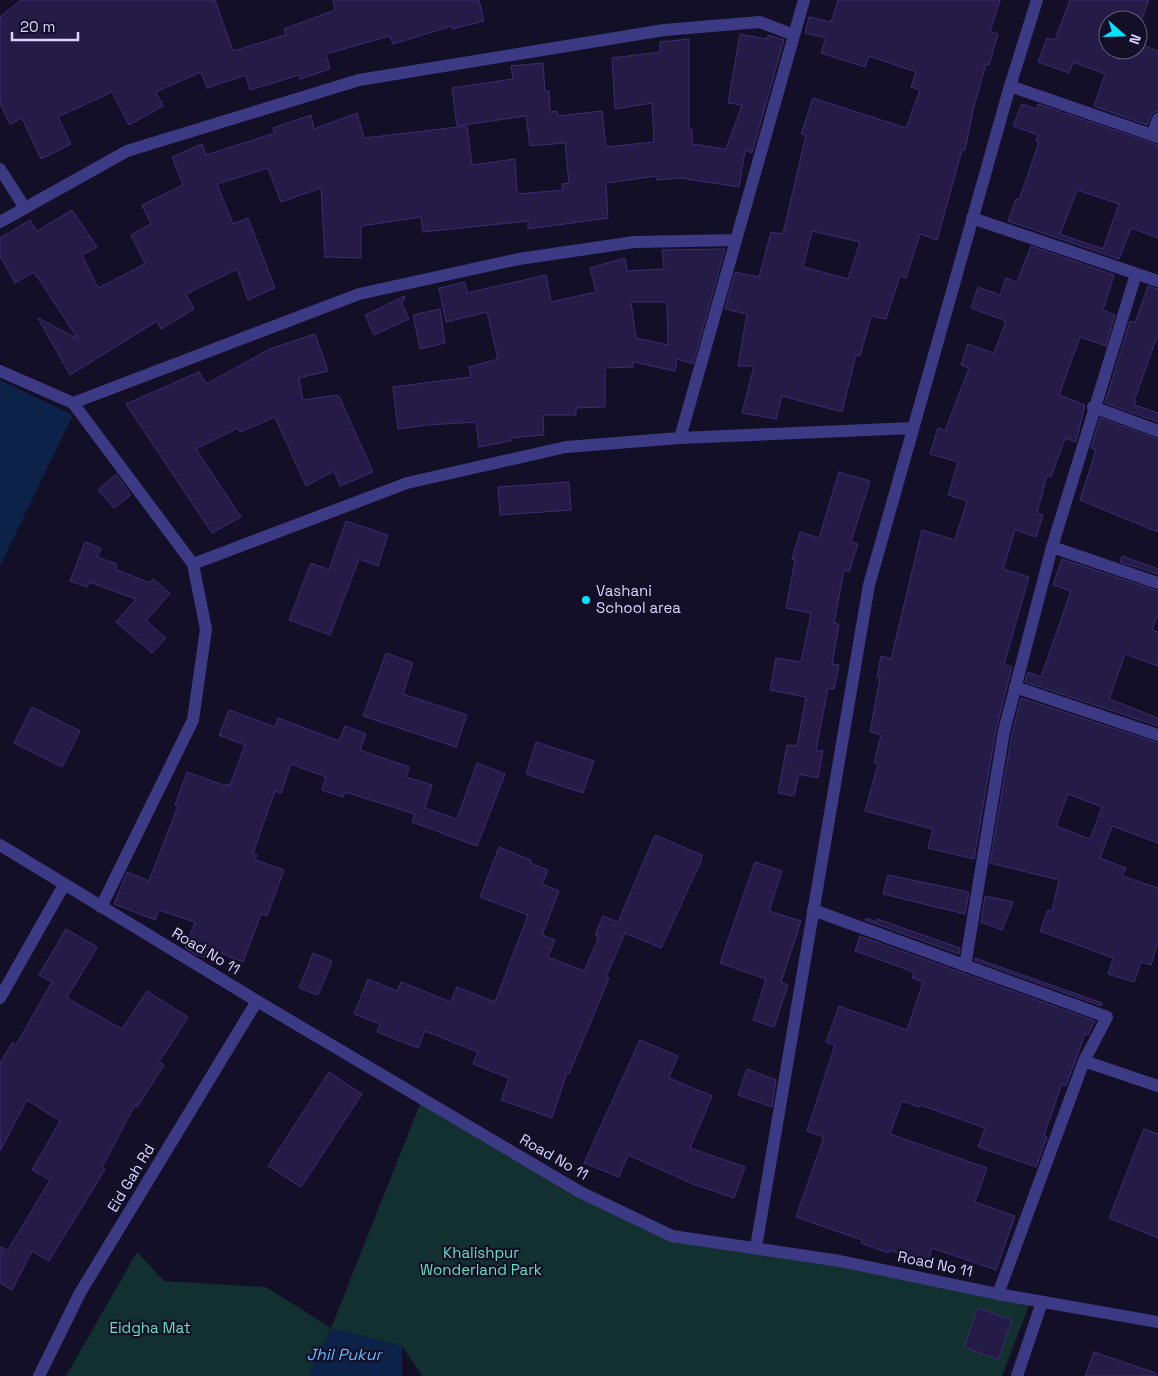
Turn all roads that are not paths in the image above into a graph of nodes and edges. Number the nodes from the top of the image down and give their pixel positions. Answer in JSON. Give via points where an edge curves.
{"nodes":[{"id":1,"x":804,"y":0,"type":"edge"},
{"id":2,"x":1037,"y":0,"type":"edge"},
{"id":3,"x":794,"y":34,"type":"junction"},
{"id":4,"x":1010,"y":86,"type":"junction"},
{"id":5,"x":1158,"y":119,"type":"edge"},
{"id":6,"x":1155,"y":136,"type":"edge"},
{"id":7,"x":0,"y":169,"type":"edge"},
{"id":8,"x":25,"y":208,"type":"junction"},
{"id":9,"x":972,"y":218,"type":"junction"},
{"id":10,"x":0,"y":222,"type":"edge"},
{"id":11,"x":736,"y":240,"type":"junction"},
{"id":12,"x":1136,"y":274,"type":"junction"},
{"id":13,"x":1158,"y":281,"type":"edge"},
{"id":14,"x":0,"y":371,"type":"edge"},
{"id":15,"x":73,"y":403,"type":"junction"},
{"id":16,"x":1093,"y":407,"type":"junction"},
{"id":17,"x":912,"y":428,"type":"junction"},
{"id":18,"x":1158,"y":431,"type":"edge"},
{"id":19,"x":680,"y":438,"type":"junction"},
{"id":20,"x":1052,"y":548,"type":"junction"},
{"id":21,"x":193,"y":564,"type":"junction"},
{"id":22,"x":1158,"y":583,"type":"edge"},
{"id":23,"x":1014,"y":687,"type":"junction"},
{"id":24,"x":1158,"y":736,"type":"edge"},
{"id":25,"x":0,"y":845,"type":"edge"},
{"id":26,"x":64,"y":885,"type":"junction"},
{"id":27,"x":101,"y":907,"type":"junction"},
{"id":28,"x":813,"y":910,"type":"junction"},
{"id":29,"x":965,"y":966,"type":"junction"},
{"id":30,"x":0,"y":998,"type":"edge"},
{"id":31,"x":257,"y":1001,"type":"junction"},
{"id":32,"x":1084,"y":1061,"type":"junction"},
{"id":33,"x":1158,"y":1086,"type":"edge"},
{"id":34,"x":756,"y":1247,"type":"junction"},
{"id":35,"x":998,"y":1294,"type":"junction"},
{"id":36,"x":1042,"y":1302,"type":"junction"},
{"id":37,"x":1158,"y":1322,"type":"edge"},
{"id":38,"x":39,"y":1376,"type":"edge"},
{"id":39,"x":1018,"y":1376,"type":"edge"}],
"edges":[{"from":1,"to":3,"type":"street"},
{"from":2,"to":4,"type":"street"},
{"from":3,"to":8,"type":"street","via":[[760,22],[664,30],[359,80],[127,151]]},
{"from":3,"to":11,"type":"street"},
{"from":4,"to":6,"type":"street"},
{"from":4,"to":9,"type":"street"},
{"from":5,"to":6,"type":"street"},
{"from":7,"to":8,"type":"street"},
{"from":8,"to":10,"type":"street"},
{"from":9,"to":12,"type":"street"},
{"from":9,"to":17,"type":"street"},
{"from":11,"to":15,"type":"street","via":[[634,242],[519,259],[359,294]]},
{"from":11,"to":19,"type":"street"},
{"from":12,"to":13,"type":"street"},
{"from":12,"to":16,"type":"street"},
{"from":14,"to":15,"type":"street"},
{"from":15,"to":21,"type":"street"},
{"from":16,"to":18,"type":"street"},
{"from":16,"to":20,"type":"street"},
{"from":17,"to":19,"type":"street"},
{"from":17,"to":28,"type":"street","via":[[869,585]]},
{"from":19,"to":21,"type":"street","via":[[566,447],[407,483]]},
{"from":20,"to":22,"type":"street"},
{"from":20,"to":23,"type":"street"},
{"from":21,"to":27,"type":"street","via":[[206,629],[193,720]]},
{"from":23,"to":24,"type":"street"},
{"from":23,"to":29,"type":"street"},
{"from":25,"to":26,"type":"street","name":"Road No 11"},
{"from":26,"to":27,"type":"street","name":"Road No 11"},
{"from":26,"to":30,"type":"street"},
{"from":27,"to":31,"type":"street","name":"Road No 11"},
{"from":28,"to":29,"type":"street"},
{"from":28,"to":34,"type":"street"},
{"from":29,"to":32,"type":"street","via":[[1107,1017]]},
{"from":31,"to":34,"type":"street","name":"Road No 11","via":[[580,1192],[672,1236]]},
{"from":31,"to":38,"type":"street","name":"Eid Gah Rd","via":[[80,1293]]},
{"from":32,"to":33,"type":"street"},
{"from":32,"to":35,"type":"street"},
{"from":34,"to":35,"type":"street","name":"Road No 11"},
{"from":35,"to":36,"type":"street","name":"Road No 11"},
{"from":36,"to":37,"type":"street","name":"Road No 11"},
{"from":36,"to":39,"type":"street"}]}
